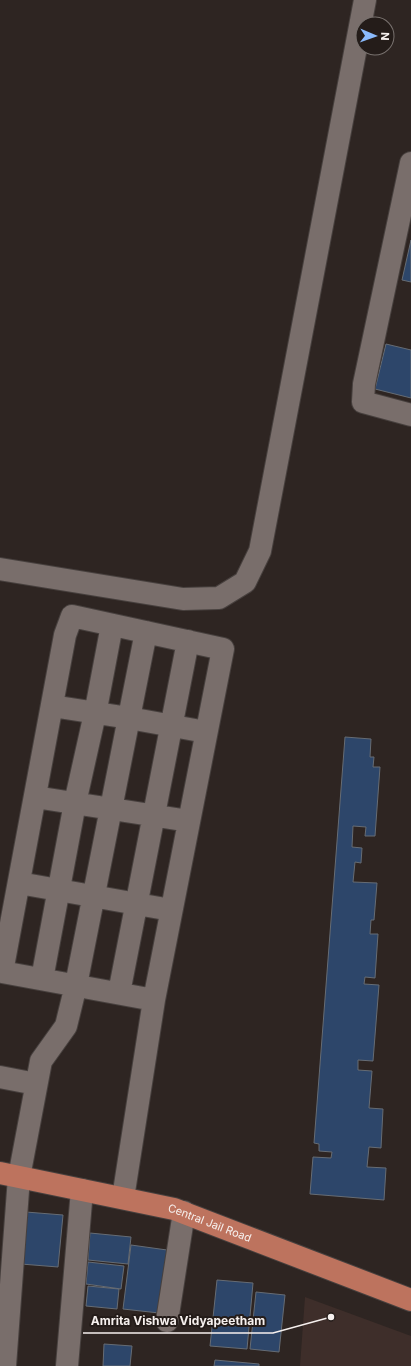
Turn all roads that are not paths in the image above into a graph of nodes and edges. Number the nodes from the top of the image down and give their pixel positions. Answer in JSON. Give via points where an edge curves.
{"nodes":[{"id":1,"x":365,"y":0,"type":"edge"},
{"id":2,"x":411,"y":163,"type":"edge"},
{"id":3,"x":411,"y":416,"type":"edge"},
{"id":4,"x":0,"y":569,"type":"edge"},
{"id":5,"x":112,"y":625,"type":"junction"},
{"id":6,"x":146,"y":632,"type":"junction"},
{"id":7,"x":188,"y":641,"type":"junction"},
{"id":8,"x":52,"y":706,"type":"junction"},
{"id":9,"x":95,"y":713,"type":"junction"},
{"id":10,"x":129,"y":718,"type":"junction"},
{"id":11,"x":171,"y":726,"type":"junction"},
{"id":12,"x":206,"y":732,"type":"junction"},
{"id":13,"x":35,"y":796,"type":"junction"},
{"id":14,"x":75,"y":803,"type":"junction"},
{"id":15,"x":111,"y":810,"type":"junction"},
{"id":16,"x":154,"y":816,"type":"junction"},
{"id":17,"x":189,"y":821,"type":"junction"},
{"id":18,"x":19,"y":883,"type":"junction"},
{"id":19,"x":59,"y":890,"type":"junction"},
{"id":20,"x":93,"y":896,"type":"junction"},
{"id":21,"x":136,"y":904,"type":"junction"},
{"id":22,"x":171,"y":910,"type":"junction"},
{"id":23,"x":42,"y":979,"type":"junction"},
{"id":24,"x":76,"y":986,"type":"junction"},
{"id":25,"x":119,"y":993,"type":"junction"},
{"id":26,"x":154,"y":1000,"type":"junction"},
{"id":27,"x":0,"y":1077,"type":"edge"},
{"id":28,"x":36,"y":1084,"type":"junction"},
{"id":29,"x":9,"y":1175,"type":"edge"},
{"id":30,"x":82,"y":1190,"type":"junction"},
{"id":31,"x":123,"y":1198,"type":"junction"},
{"id":32,"x":184,"y":1212,"type":"junction"},
{"id":33,"x":411,"y":1300,"type":"edge"},
{"id":34,"x":167,"y":1321,"type":"dead end"},
{"id":35,"x":5,"y":1366,"type":"edge"},
{"id":36,"x":67,"y":1366,"type":"edge"}],
"edges":[{"from":1,"to":4,"type":"street","via":[[260,550],[245,582],[219,598],[183,599]]},
{"from":2,"to":3,"type":"street","via":[[364,384],[363,402]]},
{"from":5,"to":6,"type":"street"},
{"from":5,"to":8,"type":"street","via":[[72,616],[65,635]]},
{"from":5,"to":9,"type":"street"},
{"from":6,"to":7,"type":"street"},
{"from":6,"to":10,"type":"street"},
{"from":7,"to":11,"type":"street"},
{"from":7,"to":12,"type":"street","via":[[223,649]]},
{"from":8,"to":9,"type":"street"},
{"from":8,"to":13,"type":"street"},
{"from":9,"to":10,"type":"street"},
{"from":9,"to":14,"type":"street"},
{"from":10,"to":11,"type":"street"},
{"from":10,"to":15,"type":"street"},
{"from":11,"to":12,"type":"street"},
{"from":11,"to":16,"type":"street"},
{"from":12,"to":17,"type":"street"},
{"from":13,"to":14,"type":"street"},
{"from":13,"to":18,"type":"street"},
{"from":14,"to":15,"type":"street"},
{"from":14,"to":19,"type":"street"},
{"from":15,"to":16,"type":"street"},
{"from":15,"to":20,"type":"street"},
{"from":16,"to":17,"type":"street"},
{"from":16,"to":21,"type":"street"},
{"from":17,"to":22,"type":"street"},
{"from":18,"to":19,"type":"street"},
{"from":18,"to":23,"type":"street","via":[[2,972]]},
{"from":19,"to":20,"type":"street"},
{"from":19,"to":23,"type":"street"},
{"from":20,"to":21,"type":"street"},
{"from":20,"to":24,"type":"street"},
{"from":21,"to":22,"type":"street"},
{"from":21,"to":25,"type":"street"},
{"from":22,"to":26,"type":"street"},
{"from":23,"to":24,"type":"street"},
{"from":24,"to":25,"type":"street"},
{"from":24,"to":28,"type":"street","via":[[66,1026],[41,1061]]},
{"from":25,"to":26,"type":"street"},
{"from":26,"to":31,"type":"street"},
{"from":27,"to":28,"type":"street"},
{"from":28,"to":29,"type":"street"},
{"from":29,"to":30,"type":"main road","name":"Central Jail Road"},
{"from":29,"to":35,"type":"street"},
{"from":30,"to":31,"type":"main road","name":"Central Jail Road"},
{"from":30,"to":36,"type":"street"},
{"from":31,"to":32,"type":"main road","name":"Central Jail Road"},
{"from":32,"to":33,"type":"main road","name":"Central Jail Road"},
{"from":32,"to":34,"type":"street"}]}
